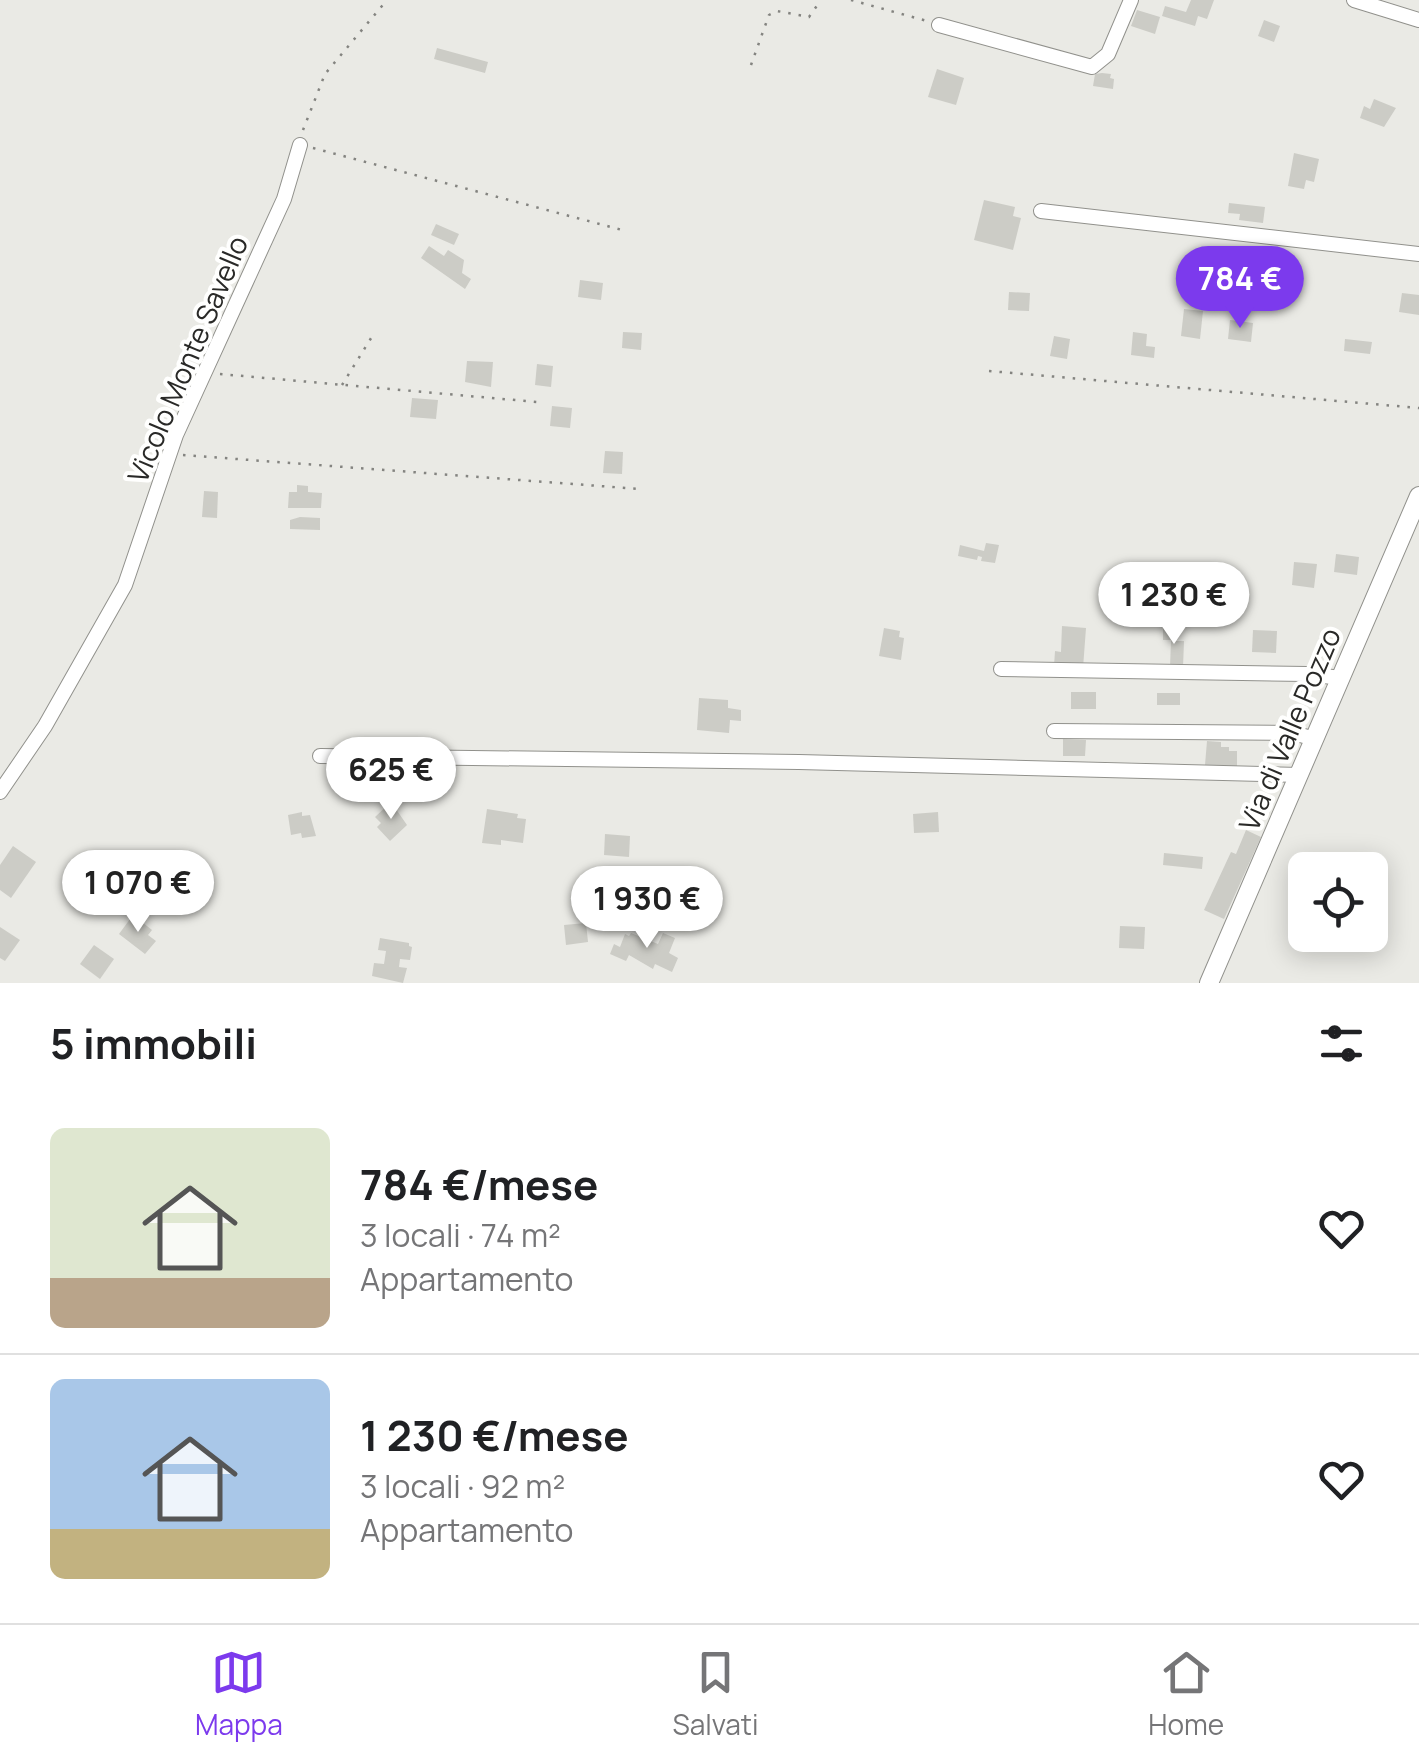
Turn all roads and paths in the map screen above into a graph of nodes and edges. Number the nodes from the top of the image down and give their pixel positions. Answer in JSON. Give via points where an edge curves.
{"nodes":[{"id":1,"x":388,"y":0,"type":"edge"},
{"id":2,"x":821,"y":0,"type":"edge"},
{"id":3,"x":851,"y":0,"type":"edge"},
{"id":4,"x":1131,"y":0,"type":"edge"},
{"id":5,"x":1354,"y":0,"type":"edge"},
{"id":6,"x":1419,"y":20,"type":"edge"},
{"id":7,"x":938,"y":25,"type":"joint"},
{"id":8,"x":751,"y":65,"type":"dead end"},
{"id":9,"x":300,"y":145,"type":"junction"},
{"id":10,"x":1041,"y":211,"type":"dead end"},
{"id":11,"x":626,"y":231,"type":"dead end"},
{"id":12,"x":1419,"y":254,"type":"edge"},
{"id":13,"x":372,"y":335,"type":"dead end"},
{"id":14,"x":989,"y":371,"type":"dead end"},
{"id":15,"x":204,"y":373,"type":"junction"},
{"id":16,"x":342,"y":385,"type":"junction"},
{"id":17,"x":537,"y":402,"type":"dead end"},
{"id":18,"x":1419,"y":408,"type":"edge"},
{"id":19,"x":169,"y":454,"type":"junction"},
{"id":20,"x":640,"y":490,"type":"dead end"},
{"id":21,"x":1419,"y":496,"type":"edge"},
{"id":22,"x":1001,"y":669,"type":"dead end"},
{"id":23,"x":1341,"y":678,"type":"junction"},
{"id":24,"x":1054,"y":732,"type":"dead end"},
{"id":25,"x":1315,"y":739,"type":"junction"},
{"id":26,"x":320,"y":756,"type":"dead end"},
{"id":27,"x":1299,"y":776,"type":"junction"},
{"id":28,"x":0,"y":792,"type":"edge"},
{"id":29,"x":1209,"y":983,"type":"edge"}],
"edges":[{"from":1,"to":9,"type":"path","via":[[326,74]]},
{"from":2,"to":8,"type":"path","via":[[810,17],[769,15]]},
{"from":3,"to":7,"type":"path"},
{"from":4,"to":7,"type":"street","via":[[1108,54],[1092,67]]},
{"from":5,"to":6,"type":"street"},
{"from":9,"to":11,"type":"path"},
{"from":9,"to":15,"type":"street","name":"Vicolo Monte Savello","via":[[284,200]]},
{"from":10,"to":12,"type":"street"},
{"from":13,"to":16,"type":"path"},
{"from":14,"to":18,"type":"path"},
{"from":15,"to":16,"type":"path"},
{"from":15,"to":19,"type":"street","name":"Vicolo Monte Savello"},
{"from":16,"to":17,"type":"path"},
{"from":19,"to":20,"type":"path"},
{"from":19,"to":28,"type":"street","name":"Vicolo Monte Savello","via":[[120,595]]},
{"from":21,"to":23,"type":"street","name":"Via di Valle Pozzo"},
{"from":22,"to":23,"type":"street"},
{"from":23,"to":25,"type":"street","name":"Via di Valle Pozzo"},
{"from":24,"to":25,"type":"street","via":[[1294,733]]},
{"from":25,"to":27,"type":"street","name":"Via di Valle Pozzo"},
{"from":26,"to":27,"type":"street"},
{"from":27,"to":29,"type":"street","name":"Via di Valle Pozzo"}]}
